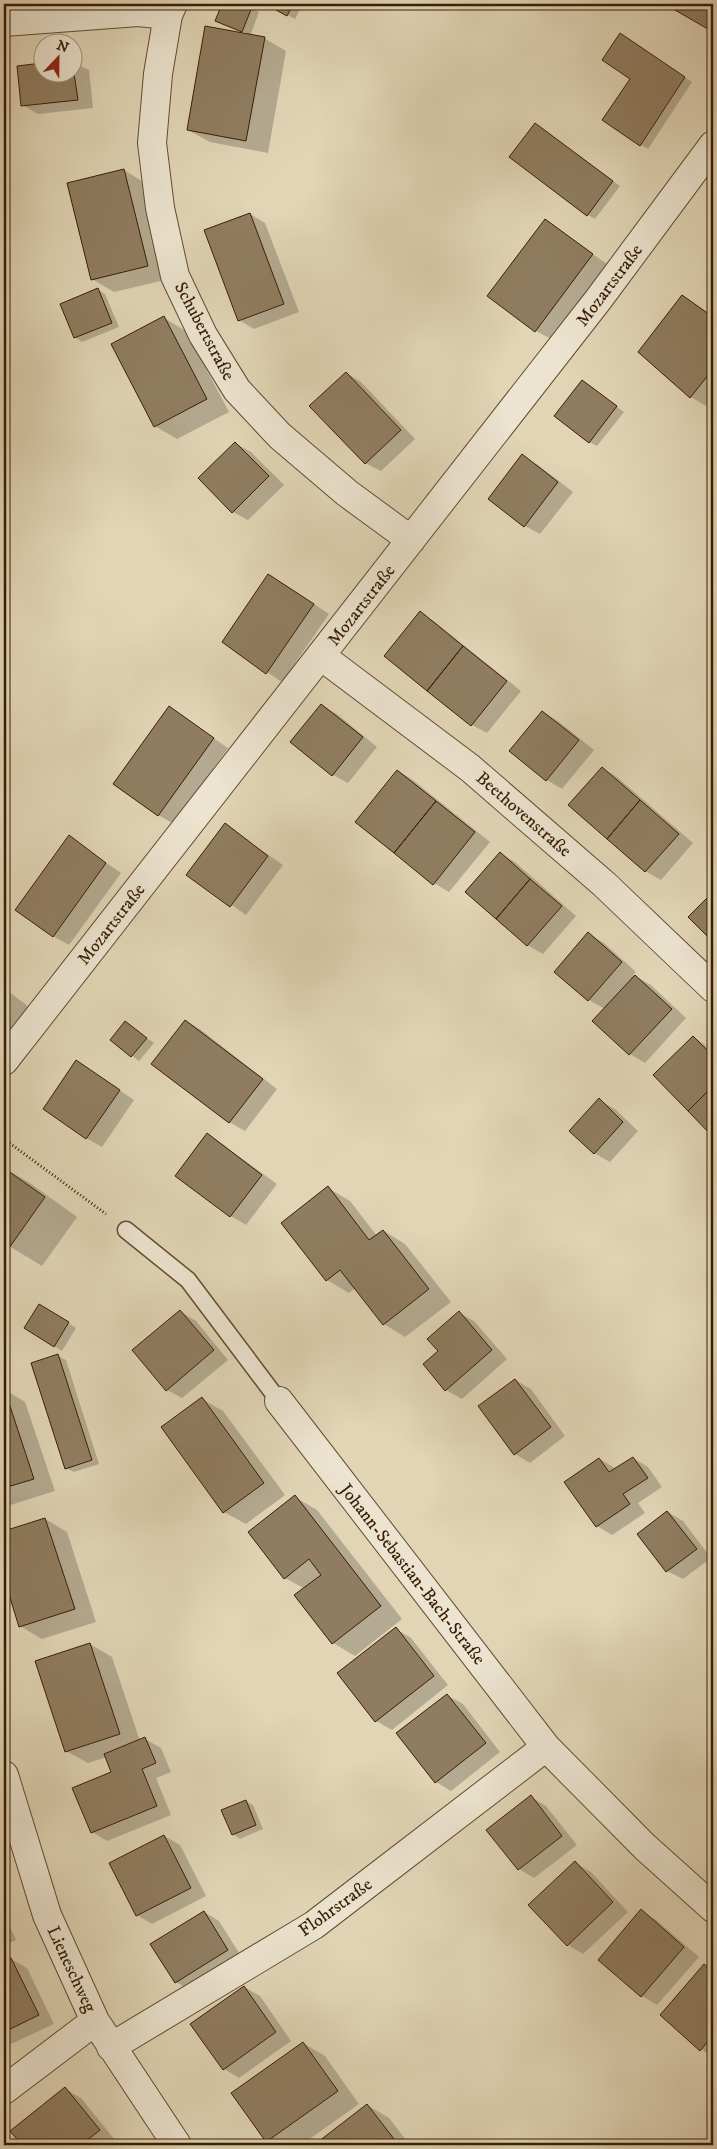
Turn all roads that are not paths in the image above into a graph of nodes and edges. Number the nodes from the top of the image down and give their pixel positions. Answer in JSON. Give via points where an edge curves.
{"nodes":[{"id":1,"x":170,"y":9,"type":"edge"},
{"id":2,"x":4,"y":22,"type":"edge"},
{"id":3,"x":713,"y":145,"type":"edge"},
{"id":4,"x":412,"y":540,"type":"junction"},
{"id":5,"x":321,"y":656,"type":"junction"},
{"id":6,"x":713,"y":988,"type":"edge"},
{"id":7,"x":4,"y":1061,"type":"edge"},
{"id":8,"x":126,"y":1230,"type":"road end"},
{"id":9,"x":279,"y":1401,"type":"joint"},
{"id":10,"x":546,"y":1747,"type":"junction"},
{"id":11,"x":4,"y":1775,"type":"edge"},
{"id":12,"x":713,"y":1908,"type":"edge"},
{"id":13,"x":95,"y":2021,"type":"junction"},
{"id":14,"x":111,"y":2047,"type":"junction"},
{"id":15,"x":4,"y":2090,"type":"edge"},
{"id":16,"x":177,"y":2145,"type":"edge"}],
"edges":[{"from":1,"to":2,"type":"street","name":"Schubertstraße"},
{"from":1,"to":4,"type":"street","name":"Schubertstraße","via":[[158,74],[152,143],[160,208],[175,276],[203,335],[237,390],[280,436],[347,493]]},
{"from":3,"to":4,"type":"street","name":"Mozartstraße"},
{"from":4,"to":5,"type":"street","name":"Mozartstraße"},
{"from":5,"to":6,"type":"street","name":"Beethovenstraße","via":[[470,768],[604,884]]},
{"from":5,"to":7,"type":"street","name":"Mozartstraße"},
{"from":8,"to":9,"type":"lane","name":"Johann-Sebastian-Bach-Straße","via":[[188,1280]]},
{"from":9,"to":10,"type":"street","name":"Johann-Sebastian-Bach-Straße"},
{"from":10,"to":12,"type":"street","name":"Johann-Sebastian-Bach-Straße","via":[[645,1847]]},
{"from":10,"to":14,"type":"street","name":"Flohrstraße","via":[[314,1925]]},
{"from":11,"to":13,"type":"street","name":"Lieneschweg","via":[[47,1916]]},
{"from":13,"to":14,"type":"street","name":"Lieneschweg"},
{"from":13,"to":15,"type":"street"},
{"from":14,"to":16,"type":"street","name":"Lieneschweg"}]}
